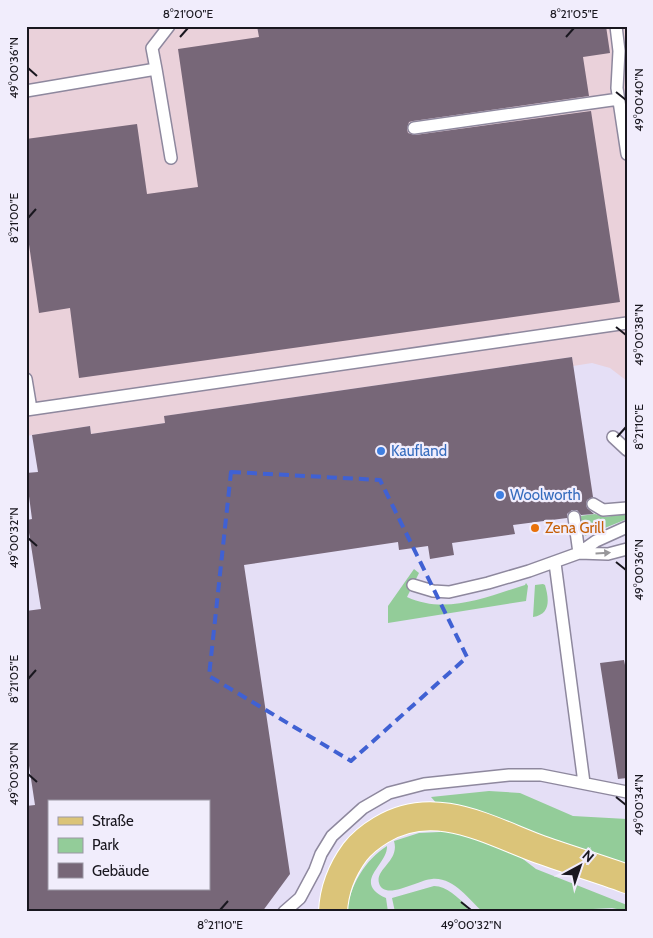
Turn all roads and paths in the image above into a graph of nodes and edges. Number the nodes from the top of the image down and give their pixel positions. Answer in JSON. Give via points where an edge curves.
{"nodes":[{"id":1,"x":169,"y":26,"type":"edge"},
{"id":2,"x":616,"y":26,"type":"edge"},
{"id":3,"x":156,"y":69,"type":"junction"},
{"id":4,"x":26,"y":91,"type":"edge"},
{"id":5,"x":619,"y":99,"type":"junction"},
{"id":6,"x":414,"y":128,"type":"dead end"},
{"id":7,"x":627,"y":154,"type":"edge"},
{"id":8,"x":171,"y":158,"type":"dead end"},
{"id":9,"x":627,"y":323,"type":"edge"},
{"id":10,"x":26,"y":380,"type":"edge"},
{"id":11,"x":29,"y":410,"type":"edge"},
{"id":12,"x":613,"y":437,"type":"dead end"},
{"id":13,"x":627,"y":450,"type":"edge"},
{"id":14,"x":593,"y":504,"type":"dead end"},
{"id":15,"x":627,"y":508,"type":"edge"},
{"id":16,"x":574,"y":516,"type":"dead end"},
{"id":17,"x":627,"y":527,"type":"edge"},
{"id":18,"x":627,"y":549,"type":"edge"},
{"id":19,"x":579,"y":553,"type":"junction"},
{"id":20,"x":555,"y":562,"type":"junction"},
{"id":21,"x":413,"y":585,"type":"dead end"},
{"id":22,"x":584,"y":783,"type":"junction"},
{"id":23,"x":627,"y":792,"type":"edge"},
{"id":24,"x":537,"y":848,"type":"junction"},
{"id":25,"x":627,"y":878,"type":"edge"},
{"id":26,"x":627,"y":894,"type":"edge"},
{"id":27,"x":284,"y":912,"type":"edge"},
{"id":28,"x":333,"y":912,"type":"edge"}],
"edges":[{"from":1,"to":3,"type":"lane","via":[[152,48]]},
{"from":2,"to":5,"type":"lane"},
{"from":3,"to":4,"type":"lane"},
{"from":3,"to":8,"type":"lane"},
{"from":5,"to":6,"type":"lane"},
{"from":5,"to":7,"type":"lane"},
{"from":9,"to":11,"type":"lane"},
{"from":10,"to":11,"type":"lane"},
{"from":12,"to":13,"type":"lane"},
{"from":14,"to":15,"type":"lane","via":[[603,510]]},
{"from":16,"to":19,"type":"lane"},
{"from":17,"to":19,"type":"lane"},
{"from":19,"to":18,"type":"lane","one_way":true,"via":[[608,554]]},
{"from":19,"to":20,"type":"lane"},
{"from":20,"to":21,"type":"lane","via":[[449,592]]},
{"from":20,"to":22,"type":"lane"},
{"from":22,"to":23,"type":"lane"},
{"from":22,"to":27,"type":"lane","via":[[541,775],[509,774],[424,784],[389,793],[363,808],[332,836],[300,898]]},
{"from":24,"to":25,"type":"main road"},
{"from":24,"to":26,"type":"main road","via":[[592,880]]},
{"from":24,"to":28,"type":"main road","via":[[482,826],[438,816],[413,817],[391,824],[360,846],[338,882]]}]}
